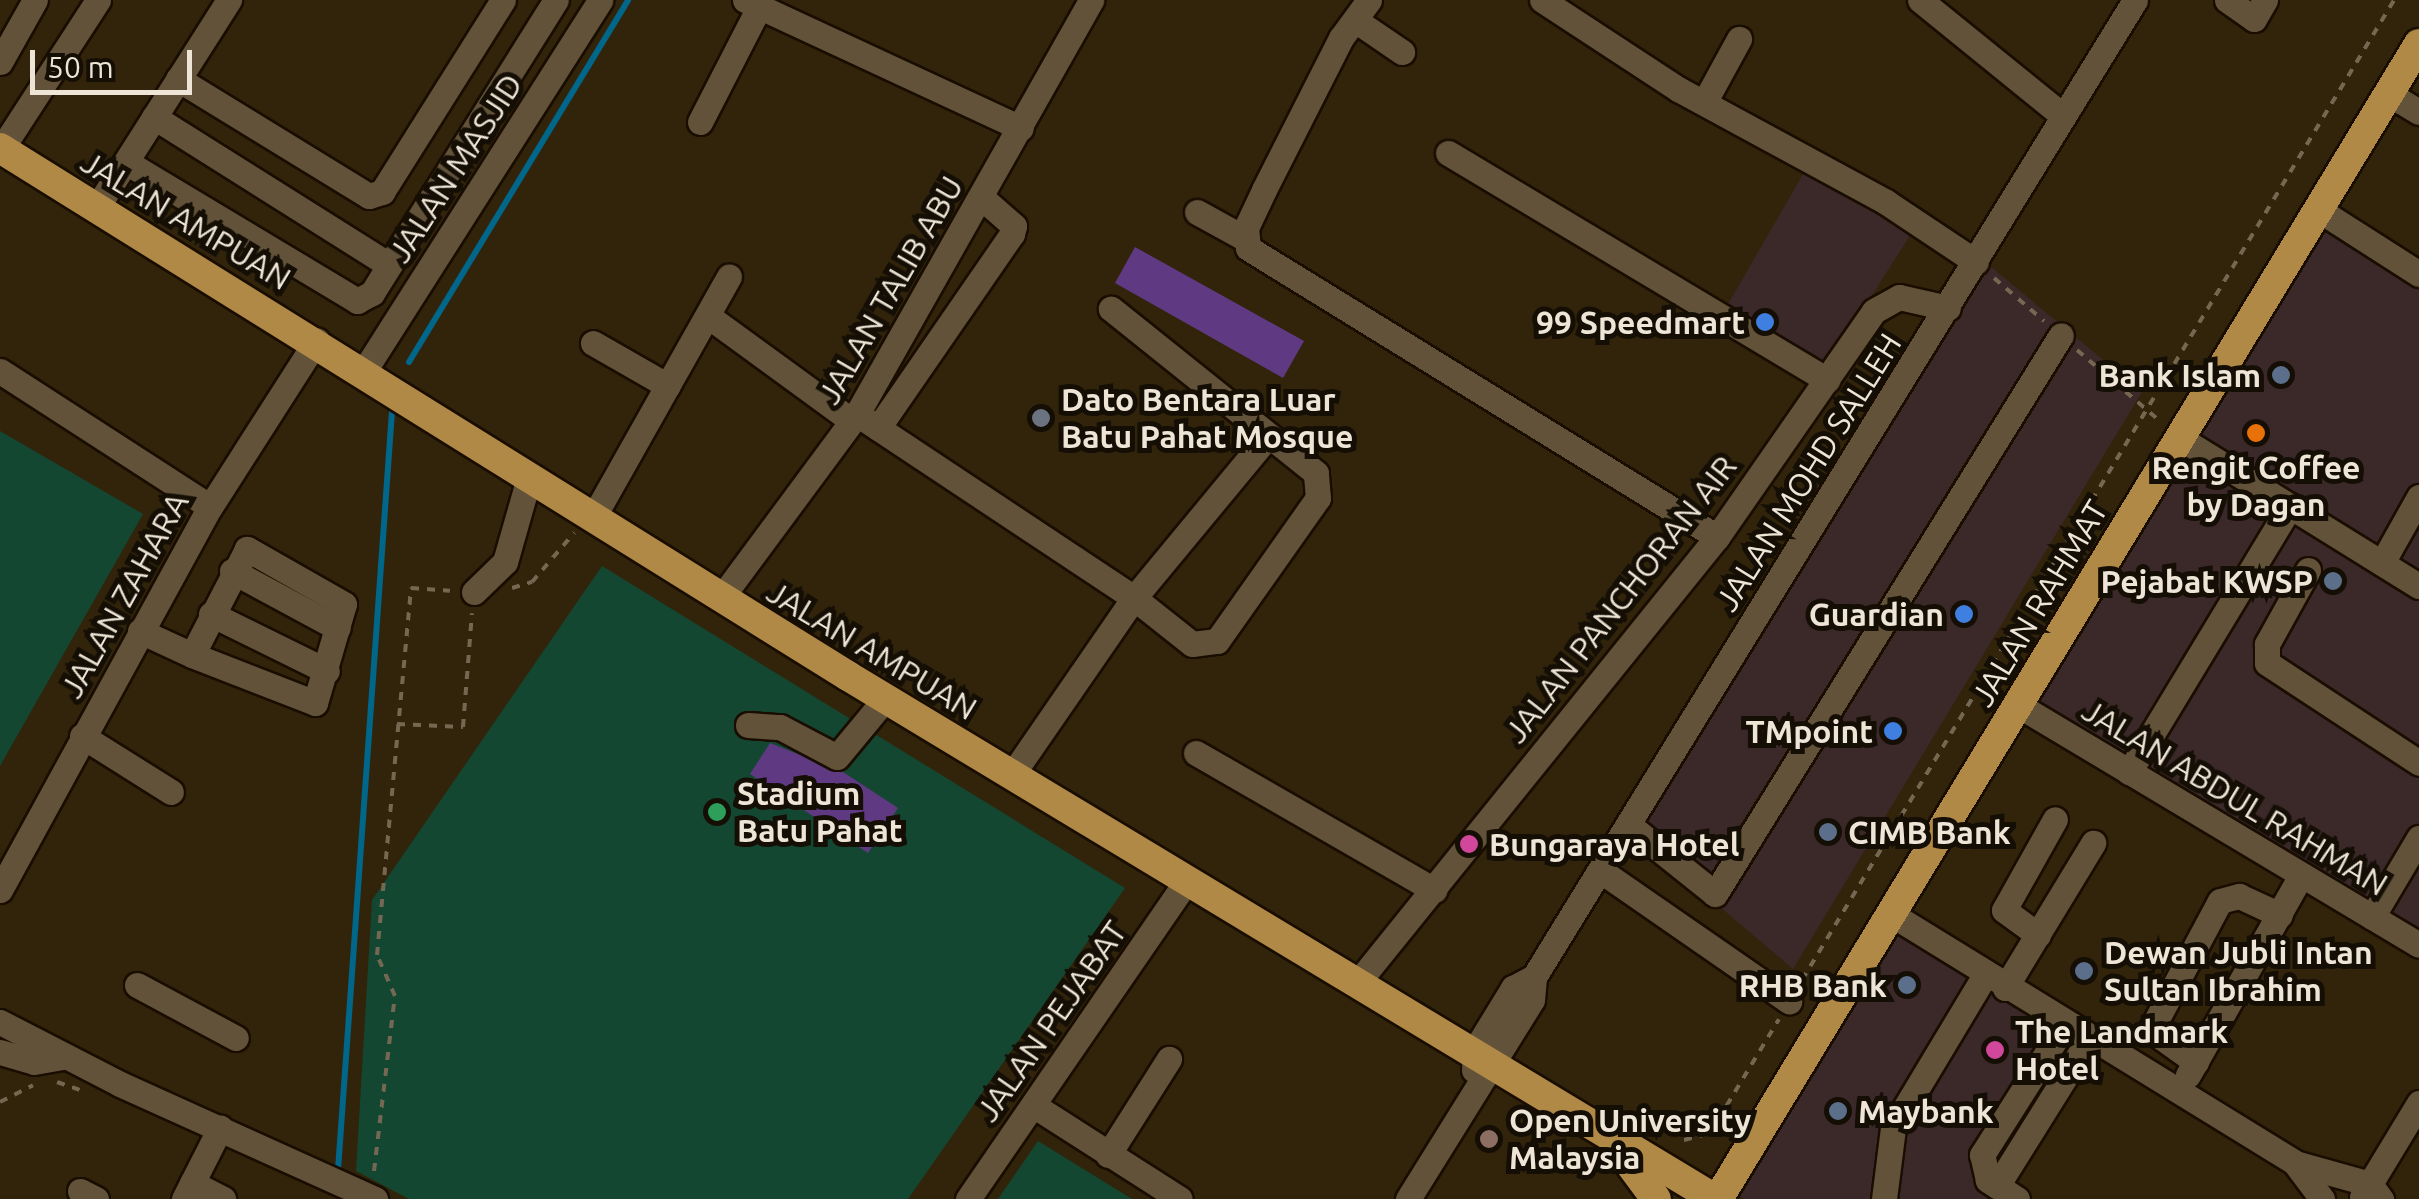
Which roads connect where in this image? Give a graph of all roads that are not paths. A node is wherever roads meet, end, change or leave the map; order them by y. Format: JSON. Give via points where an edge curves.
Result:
{"nodes":[{"id":1,"x":35,"y":0,"type":"edge"},
{"id":2,"x":98,"y":0,"type":"edge"},
{"id":3,"x":229,"y":0,"type":"edge"},
{"id":4,"x":503,"y":0,"type":"edge"},
{"id":5,"x":556,"y":0,"type":"edge"},
{"id":6,"x":1092,"y":0,"type":"edge"},
{"id":7,"x":1542,"y":0,"type":"edge"},
{"id":8,"x":1920,"y":0,"type":"edge"},
{"id":9,"x":2135,"y":0,"type":"edge"},
{"id":10,"x":2227,"y":0,"type":"edge"},
{"id":11,"x":2265,"y":0,"type":"edge"},
{"id":12,"x":752,"y":3,"type":"edge"},
{"id":13,"x":588,"y":4,"type":"edge"},
{"id":14,"x":1362,"y":10,"type":"edge"},
{"id":15,"x":1738,"y":39,"type":"dead end"},
{"id":16,"x":2419,"y":44,"type":"edge"},
{"id":17,"x":1402,"y":52,"type":"dead end"},
{"id":18,"x":0,"y":62,"type":"edge"},
{"id":19,"x":178,"y":79,"type":"junction"},
{"id":20,"x":2389,"y":94,"type":"junction"},
{"id":21,"x":1705,"y":101,"type":"junction"},
{"id":22,"x":2419,"y":112,"type":"edge"},
{"id":23,"x":2063,"y":116,"type":"junction"},
{"id":24,"x":154,"y":117,"type":"junction"},
{"id":25,"x":700,"y":122,"type":"dead end"},
{"id":26,"x":1021,"y":128,"type":"junction"},
{"id":27,"x":0,"y":149,"type":"edge"},
{"id":28,"x":1448,"y":153,"type":"dead end"},
{"id":29,"x":126,"y":162,"type":"junction"},
{"id":30,"x":982,"y":198,"type":"junction"},
{"id":31,"x":97,"y":207,"type":"junction"},
{"id":32,"x":2318,"y":210,"type":"junction"},
{"id":33,"x":1196,"y":212,"type":"dead end"},
{"id":34,"x":1246,"y":238,"type":"junction"},
{"id":35,"x":1976,"y":262,"type":"junction"},
{"id":36,"x":389,"y":266,"type":"junction"},
{"id":37,"x":2419,"y":274,"type":"edge"},
{"id":38,"x":729,"y":276,"type":"dead end"},
{"id":39,"x":1112,"y":308,"type":"dead end"},
{"id":40,"x":1948,"y":308,"type":"junction"},
{"id":41,"x":708,"y":316,"type":"junction"},
{"id":42,"x":2060,"y":335,"type":"dead end"},
{"id":43,"x":317,"y":340,"type":"junction"},
{"id":44,"x":593,"y":343,"type":"dead end"},
{"id":45,"x":0,"y":371,"type":"edge"},
{"id":46,"x":364,"y":371,"type":"junction"},
{"id":47,"x":1827,"y":380,"type":"junction"},
{"id":48,"x":668,"y":386,"type":"junction"},
{"id":49,"x":862,"y":421,"type":"junction"},
{"id":50,"x":1267,"y":437,"type":"junction"},
{"id":51,"x":2180,"y":438,"type":"junction"},
{"id":52,"x":529,"y":478,"type":"junction"},
{"id":53,"x":2419,"y":497,"type":"edge"},
{"id":54,"x":2290,"y":506,"type":"junction"},
{"id":55,"x":210,"y":507,"type":"junction"},
{"id":56,"x":590,"y":514,"type":"junction"},
{"id":57,"x":1716,"y":537,"type":"junction"},
{"id":58,"x":2382,"y":564,"type":"junction"},
{"id":59,"x":2308,"y":570,"type":"dead end"},
{"id":60,"x":2419,"y":586,"type":"edge"},
{"id":61,"x":474,"y":592,"type":"road end"},
{"id":62,"x":721,"y":598,"type":"junction"},
{"id":63,"x":1134,"y":598,"type":"junction"},
{"id":64,"x":211,"y":614,"type":"junction"},
{"id":65,"x":140,"y":632,"type":"junction"},
{"id":66,"x":192,"y":655,"type":"junction"},
{"id":67,"x":327,"y":671,"type":"junction"},
{"id":68,"x":885,"y":699,"type":"junction"},
{"id":69,"x":2018,"y":705,"type":"junction"},
{"id":70,"x":748,"y":726,"type":"dead end"},
{"id":71,"x":82,"y":736,"type":"junction"},
{"id":72,"x":1196,"y":753,"type":"dead end"},
{"id":73,"x":2419,"y":764,"type":"edge"},
{"id":74,"x":2129,"y":772,"type":"junction"},
{"id":75,"x":1011,"y":776,"type":"junction"},
{"id":76,"x":171,"y":792,"type":"dead end"},
{"id":77,"x":2055,"y":819,"type":"dead end"},
{"id":78,"x":1629,"y":824,"type":"junction"},
{"id":79,"x":2419,"y":838,"type":"edge"},
{"id":80,"x":2093,"y":843,"type":"dead end"},
{"id":81,"x":1602,"y":872,"type":"junction"},
{"id":82,"x":2301,"y":874,"type":"junction"},
{"id":83,"x":1187,"y":880,"type":"junction"},
{"id":84,"x":0,"y":890,"type":"edge"},
{"id":85,"x":1434,"y":890,"type":"junction"},
{"id":86,"x":1891,"y":914,"type":"junction"},
{"id":87,"x":2280,"y":915,"type":"junction"},
{"id":88,"x":2372,"y":917,"type":"junction"},
{"id":89,"x":2038,"y":934,"type":"junction"},
{"id":90,"x":2419,"y":945,"type":"edge"},
{"id":91,"x":1995,"y":981,"type":"junction"},
{"id":92,"x":1358,"y":982,"type":"junction"},
{"id":93,"x":136,"y":985,"type":"dead end"},
{"id":94,"x":1790,"y":1001,"type":"road end"},
{"id":95,"x":0,"y":1022,"type":"edge"},
{"id":96,"x":2064,"y":1024,"type":"junction"},
{"id":97,"x":236,"y":1038,"type":"dead end"},
{"id":98,"x":2089,"y":1039,"type":"junction"},
{"id":99,"x":0,"y":1052,"type":"edge"},
{"id":100,"x":1170,"y":1059,"type":"dead end"},
{"id":101,"x":2196,"y":1062,"type":"junction"},
{"id":102,"x":1481,"y":1066,"type":"junction"},
{"id":103,"x":56,"y":1068,"type":"junction"},
{"id":104,"x":2177,"y":1094,"type":"junction"},
{"id":105,"x":2419,"y":1103,"type":"edge"},
{"id":106,"x":1032,"y":1105,"type":"junction"},
{"id":107,"x":220,"y":1128,"type":"junction"},
{"id":108,"x":1605,"y":1134,"type":"junction"},
{"id":109,"x":1108,"y":1154,"type":"junction"},
{"id":110,"x":2294,"y":1163,"type":"junction"},
{"id":111,"x":188,"y":1191,"type":"edge"},
{"id":112,"x":2007,"y":1193,"type":"edge"},
{"id":113,"x":2371,"y":1194,"type":"edge"},
{"id":114,"x":371,"y":1198,"type":"edge"},
{"id":115,"x":224,"y":1199,"type":"edge"},
{"id":116,"x":968,"y":1199,"type":"edge"},
{"id":117,"x":1180,"y":1199,"type":"edge"},
{"id":118,"x":1408,"y":1199,"type":"edge"},
{"id":119,"x":1656,"y":1199,"type":"edge"},
{"id":120,"x":1716,"y":1199,"type":"edge"},
{"id":121,"x":1884,"y":1199,"type":"edge"},
{"id":122,"x":2322,"y":1199,"type":"edge"}],
"edges":[{"from":1,"to":18,"type":"street"},
{"from":2,"to":27,"type":"street"},
{"from":3,"to":19,"type":"street"},
{"from":4,"to":19,"type":"street","via":[[382,192],[369,196]]},
{"from":5,"to":36,"type":"street"},
{"from":6,"to":26,"type":"street","name":"JALAN TALIB ABU"},
{"from":7,"to":21,"type":"street"},
{"from":8,"to":23,"type":"street"},
{"from":9,"to":23,"type":"street","name":"JALAN MOHD SALLEH"},
{"from":10,"to":11,"type":"street","via":[[2254,19]]},
{"from":12,"to":25,"type":"street"},
{"from":12,"to":26,"type":"street"},
{"from":13,"to":46,"type":"street","name":"JALAN MASJID"},
{"from":14,"to":17,"type":"street"},
{"from":14,"to":34,"type":"street","via":[[1264,190]]},
{"from":15,"to":21,"type":"street"},
{"from":16,"to":20,"type":"main road","name":"JALAN RAHMAT"},
{"from":19,"to":24,"type":"street"},
{"from":20,"to":22,"type":"street"},
{"from":20,"to":32,"type":"main road","name":"JALAN RAHMAT"},
{"from":21,"to":35,"type":"street","via":[[1886,202]]},
{"from":23,"to":35,"type":"street","name":"JALAN MOHD SALLEH"},
{"from":24,"to":29,"type":"street"},
{"from":24,"to":36,"type":"street"},
{"from":26,"to":30,"type":"street","name":"JALAN TALIB ABU"},
{"from":27,"to":31,"type":"main road","name":"JALAN AMPUAN"},
{"from":28,"to":47,"type":"street"},
{"from":29,"to":31,"type":"street"},
{"from":29,"to":36,"type":"street","via":[[344,296],[357,301],[372,293]]},
{"from":30,"to":49,"type":"street","name":"JALAN TALIB ABU"},
{"from":30,"to":49,"type":"street","via":[[1014,226],[1012,234]]},
{"from":31,"to":43,"type":"main road","name":"JALAN AMPUAN"},
{"from":32,"to":37,"type":"street"},
{"from":32,"to":51,"type":"main road","name":"JALAN RAHMAT"},
{"from":33,"to":34,"type":"street"},
{"from":34,"to":57,"type":"street","via":[[1248,248]]},
{"from":35,"to":40,"type":"street","name":"JALAN MOHD SALLEH"},
{"from":38,"to":41,"type":"street"},
{"from":39,"to":50,"type":"street"},
{"from":40,"to":47,"type":"street","name":"JALAN PANCHORAN AIR","via":[[1886,300]]},
{"from":40,"to":78,"type":"street","name":"JALAN MOHD SALLEH"},
{"from":41,"to":48,"type":"street"},
{"from":41,"to":49,"type":"street"},
{"from":42,"to":78,"type":"street","via":[[1715,894]]},
{"from":43,"to":46,"type":"main road","name":"JALAN AMPUAN"},
{"from":43,"to":55,"type":"street","name":"JALAN ZAHARA"},
{"from":44,"to":48,"type":"street"},
{"from":45,"to":55,"type":"street"},
{"from":46,"to":52,"type":"main road","name":"JALAN AMPUAN"},
{"from":47,"to":57,"type":"street","name":"JALAN PANCHORAN AIR"},
{"from":48,"to":56,"type":"street"},
{"from":49,"to":62,"type":"street","name":"JALAN TALIB ABU"},
{"from":49,"to":63,"type":"street"},
{"from":50,"to":63,"type":"street"},
{"from":50,"to":63,"type":"street","via":[[1316,473],[1318,498],[1217,640],[1192,644]]},
{"from":51,"to":54,"type":"street"},
{"from":51,"to":69,"type":"main road","name":"JALAN RAHMAT"},
{"from":52,"to":56,"type":"main road","name":"JALAN AMPUAN"},
{"from":52,"to":61,"type":"street","via":[[505,562]]},
{"from":53,"to":58,"type":"street"},
{"from":54,"to":58,"type":"street"},
{"from":54,"to":74,"type":"street"},
{"from":55,"to":65,"type":"street","name":"JALAN ZAHARA"},
{"from":56,"to":62,"type":"main road","name":"JALAN AMPUAN"},
{"from":57,"to":85,"type":"street","name":"JALAN PANCHORAN AIR"},
{"from":58,"to":60,"type":"street"},
{"from":59,"to":73,"type":"street","via":[[2267,644],[2266,664]]},
{"from":62,"to":68,"type":"main road","name":"JALAN AMPUAN"},
{"from":63,"to":75,"type":"street"},
{"from":64,"to":66,"type":"street"},
{"from":64,"to":67,"type":"street"},
{"from":64,"to":67,"type":"street","via":[[232,571],[338,628]]},
{"from":65,"to":66,"type":"street"},
{"from":65,"to":71,"type":"street","name":"JALAN ZAHARA"},
{"from":66,"to":67,"type":"street","via":[[314,703]]},
{"from":68,"to":70,"type":"street","via":[[837,757],[780,727]]},
{"from":68,"to":75,"type":"main road","name":"JALAN AMPUAN"},
{"from":69,"to":74,"type":"street","name":"JALAN ABDUL RAHMAN"},
{"from":69,"to":86,"type":"main road","name":"JALAN RAHMAT"},
{"from":71,"to":76,"type":"street"},
{"from":71,"to":84,"type":"street","name":"JALAN ZAHARA"},
{"from":72,"to":85,"type":"street"},
{"from":74,"to":82,"type":"street","name":"JALAN ABDUL RAHMAN"},
{"from":75,"to":83,"type":"main road","name":"JALAN AMPUAN"},
{"from":77,"to":89,"type":"street","via":[[2004,910]]},
{"from":78,"to":81,"type":"street","name":"JALAN MOHD SALLEH"},
{"from":79,"to":88,"type":"street"},
{"from":80,"to":89,"type":"street"},
{"from":81,"to":94,"type":"street"},
{"from":81,"to":102,"type":"street","name":"JALAN MOHD SALLEH","via":[[1534,978],[1513,988]]},
{"from":82,"to":87,"type":"street"},
{"from":82,"to":88,"type":"street","name":"JALAN ABDUL RAHMAN"},
{"from":83,"to":92,"type":"main road","name":"JALAN AMPUAN"},
{"from":83,"to":106,"type":"street","name":"JALAN PEJABAT"},
{"from":85,"to":92,"type":"street","name":"JALAN PANCHORAN AIR"},
{"from":86,"to":91,"type":"street"},
{"from":86,"to":120,"type":"main road","name":"JALAN RAHMAT"},
{"from":87,"to":101,"type":"street"},
{"from":87,"to":101,"type":"street","via":[[2239,896],[2220,901],[2150,1030]]},
{"from":88,"to":90,"type":"street","name":"JALAN ABDUL RAHMAN"},
{"from":89,"to":91,"type":"street"},
{"from":91,"to":96,"type":"street"},
{"from":91,"to":121,"type":"street","via":[[1893,1128]]},
{"from":92,"to":102,"type":"main road","name":"JALAN AMPUAN"},
{"from":93,"to":97,"type":"street"},
{"from":95,"to":103,"type":"street","via":[[44,1040]]},
{"from":96,"to":98,"type":"street"},
{"from":96,"to":112,"type":"street","via":[[1982,1155],[1981,1170]]},
{"from":98,"to":104,"type":"street"},
{"from":98,"to":112,"type":"street"},
{"from":99,"to":103,"type":"street"},
{"from":100,"to":109,"type":"street"},
{"from":101,"to":104,"type":"street"},
{"from":102,"to":108,"type":"main road","name":"JALAN AMPUAN"},
{"from":102,"to":118,"type":"street","name":"JALAN MOHD SALLEH"},
{"from":103,"to":107,"type":"street","via":[[120,1084]]},
{"from":104,"to":110,"type":"street"},
{"from":105,"to":113,"type":"street"},
{"from":106,"to":109,"type":"street"},
{"from":106,"to":116,"type":"street","name":"JALAN PEJABAT"},
{"from":107,"to":111,"type":"street"},
{"from":107,"to":114,"type":"street"},
{"from":108,"to":119,"type":"main road"},
{"from":108,"to":120,"type":"main road","name":"JALAN AMPUAN"},
{"from":109,"to":117,"type":"street"},
{"from":110,"to":113,"type":"street"},
{"from":110,"to":122,"type":"street"},
{"from":111,"to":115,"type":"street"}]}
